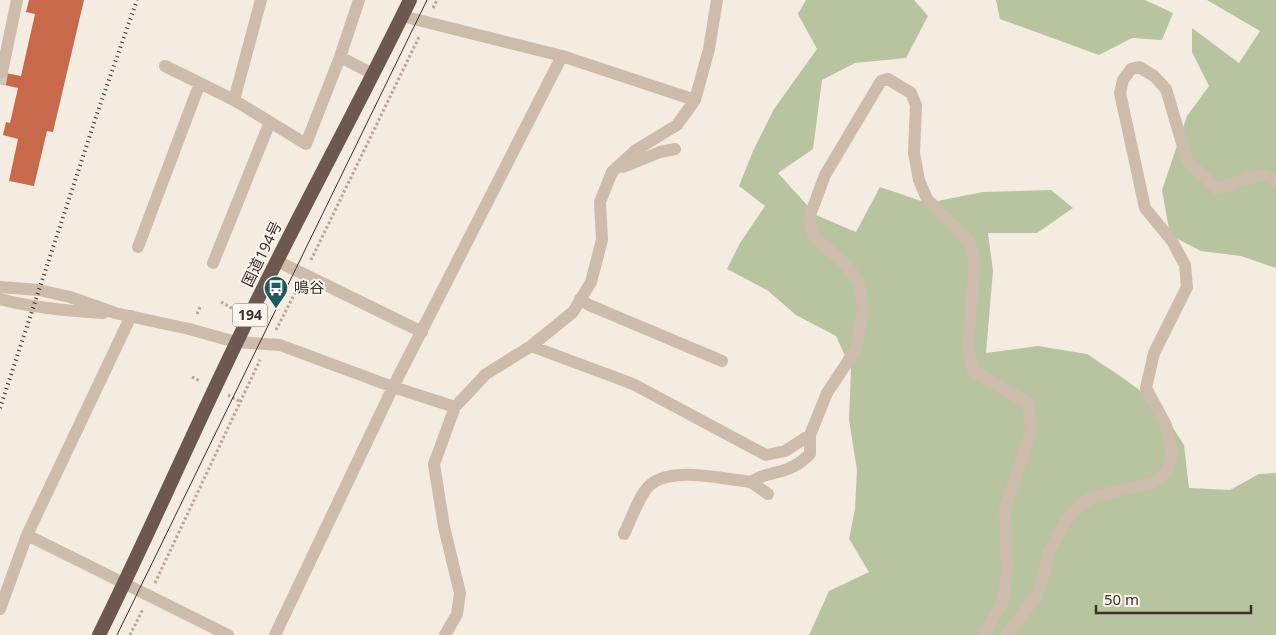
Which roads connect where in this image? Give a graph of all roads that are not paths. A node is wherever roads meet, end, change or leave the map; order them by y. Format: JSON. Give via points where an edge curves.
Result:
{"nodes":[{"id":1,"x":17,"y":0,"type":"edge"},
{"id":2,"x":261,"y":0,"type":"edge"},
{"id":3,"x":359,"y":0,"type":"edge"},
{"id":4,"x":410,"y":0,"type":"edge"},
{"id":5,"x":717,"y":0,"type":"edge"},
{"id":6,"x":402,"y":16,"type":"junction"},
{"id":7,"x":562,"y":56,"type":"junction"},
{"id":8,"x":340,"y":57,"type":"junction"},
{"id":9,"x":165,"y":66,"type":"dead end"},
{"id":10,"x":373,"y":74,"type":"junction"},
{"id":11,"x":1,"y":80,"type":"edge"},
{"id":12,"x":200,"y":83,"type":"junction"},
{"id":13,"x":234,"y":100,"type":"junction"},
{"id":14,"x":695,"y":100,"type":"junction"},
{"id":15,"x":270,"y":122,"type":"junction"},
{"id":16,"x":676,"y":149,"type":"dead end"},
{"id":17,"x":612,"y":172,"type":"junction"},
{"id":18,"x":1276,"y":181,"type":"edge"},
{"id":19,"x":138,"y":247,"type":"dead end"},
{"id":20,"x":276,"y":261,"type":"junction"},
{"id":21,"x":213,"y":263,"type":"dead end"},
{"id":22,"x":0,"y":287,"type":"edge"},
{"id":23,"x":580,"y":299,"type":"junction"},
{"id":24,"x":0,"y":300,"type":"edge"},
{"id":25,"x":115,"y":313,"type":"junction"},
{"id":26,"x":131,"y":316,"type":"junction"},
{"id":27,"x":422,"y":332,"type":"junction"},
{"id":28,"x":236,"y":342,"type":"junction"},
{"id":29,"x":531,"y":346,"type":"junction"},
{"id":30,"x":722,"y":361,"type":"dead end"},
{"id":31,"x":393,"y":387,"type":"junction"},
{"id":32,"x":455,"y":407,"type":"junction"},
{"id":33,"x":810,"y":435,"type":"junction"},
{"id":34,"x":751,"y":482,"type":"junction"},
{"id":35,"x":768,"y":494,"type":"dead end"},
{"id":36,"x":624,"y":534,"type":"dead end"},
{"id":37,"x":27,"y":535,"type":"junction"},
{"id":38,"x":124,"y":584,"type":"junction"},
{"id":39,"x":0,"y":609,"type":"edge"},
{"id":40,"x":99,"y":635,"type":"edge"},
{"id":41,"x":228,"y":635,"type":"edge"},
{"id":42,"x":275,"y":635,"type":"edge"},
{"id":43,"x":445,"y":635,"type":"edge"},
{"id":44,"x":984,"y":635,"type":"edge"},
{"id":45,"x":1006,"y":635,"type":"edge"}],
"edges":[{"from":1,"to":11,"type":"street"},
{"from":2,"to":13,"type":"street"},
{"from":3,"to":8,"type":"street"},
{"from":4,"to":6,"type":"highway","name":"国道194号","number":"194"},
{"from":5,"to":14,"type":"street"},
{"from":6,"to":7,"type":"street"},
{"from":6,"to":10,"type":"highway","name":"国道194号","number":"194"},
{"from":7,"to":14,"type":"street"},
{"from":7,"to":27,"type":"street"},
{"from":8,"to":10,"type":"street"},
{"from":8,"to":15,"type":"street","via":[[306,144]]},
{"from":9,"to":12,"type":"street"},
{"from":10,"to":20,"type":"highway","name":"国道194号","number":"194"},
{"from":12,"to":13,"type":"street"},
{"from":12,"to":19,"type":"street"},
{"from":13,"to":15,"type":"street"},
{"from":14,"to":17,"type":"street","via":[[677,125],[636,150]]},
{"from":15,"to":21,"type":"street"},
{"from":16,"to":17,"type":"street","via":[[660,152]]},
{"from":17,"to":23,"type":"street","via":[[600,202],[602,240],[591,282]]},
{"from":18,"to":45,"type":"street","via":[[1264,175],[1216,188],[1187,160],[1166,89],[1139,67],[1131,69],[1123,80],[1120,93],[1145,208],[1172,241],[1185,265],[1187,287],[1154,353],[1146,388],[1166,425],[1172,455],[1168,472],[1154,482],[1092,497],[1077,508],[1049,551],[1036,596]]},
{"from":20,"to":27,"type":"street"},
{"from":20,"to":28,"type":"highway","name":"国道194号","number":"194"},
{"from":22,"to":25,"type":"street","via":[[40,290]]},
{"from":23,"to":29,"type":"street","via":[[573,312]]},
{"from":23,"to":30,"type":"street"},
{"from":24,"to":25,"type":"street","via":[[66,312]]},
{"from":25,"to":26,"type":"street"},
{"from":26,"to":28,"type":"street"},
{"from":26,"to":37,"type":"street"},
{"from":27,"to":31,"type":"street"},
{"from":28,"to":31,"type":"street","via":[[280,345]]},
{"from":28,"to":38,"type":"highway","name":"国道194号","number":"194"},
{"from":29,"to":32,"type":"street","via":[[486,374]]},
{"from":29,"to":33,"type":"street","via":[[633,384],[766,455],[785,451]]},
{"from":31,"to":32,"type":"street"},
{"from":31,"to":42,"type":"street"},
{"from":32,"to":43,"type":"street","via":[[434,464],[444,527],[460,592],[456,614]]},
{"from":33,"to":34,"type":"street","via":[[810,454],[801,463]]},
{"from":33,"to":44,"type":"street","via":[[827,393],[856,349],[863,310],[859,282],[846,265],[813,235],[809,218],[825,175],[880,81],[888,79],[910,93],[916,105],[914,153],[919,180],[927,199],[969,242],[974,260],[968,350],[973,371],[1028,403],[1031,432],[1005,508],[1007,570],[1003,601]]},
{"from":34,"to":35,"type":"street"},
{"from":34,"to":36,"type":"street","via":[[687,474],[666,476],[649,486]]},
{"from":37,"to":38,"type":"street"},
{"from":37,"to":39,"type":"street"},
{"from":38,"to":40,"type":"highway","name":"国道194号","number":"194"},
{"from":38,"to":41,"type":"street"}]}
